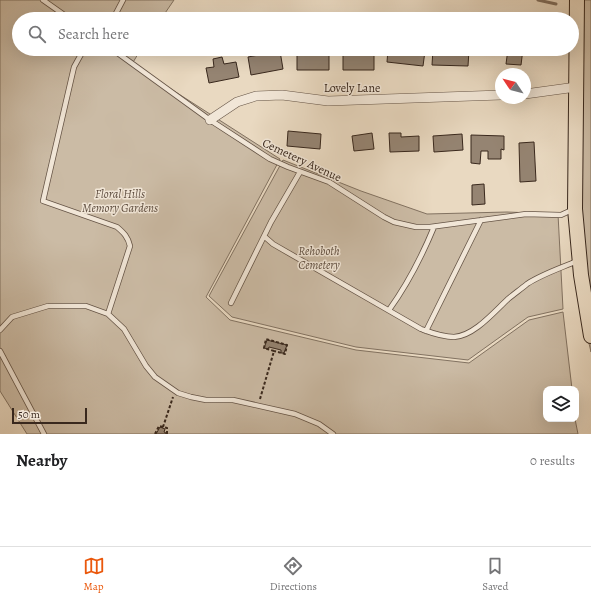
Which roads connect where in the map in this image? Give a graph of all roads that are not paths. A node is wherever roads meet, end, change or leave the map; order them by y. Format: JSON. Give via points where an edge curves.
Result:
{"nodes":[{"id":1,"x":43,"y":0,"type":"edge"},
{"id":2,"x":123,"y":0,"type":"edge"},
{"id":3,"x":577,"y":0,"type":"edge"},
{"id":4,"x":60,"y":12,"type":"edge"},
{"id":5,"x":117,"y":12,"type":"edge"},
{"id":6,"x":577,"y":12,"type":"edge"},
{"id":7,"x":80,"y":56,"type":"edge"},
{"id":8,"x":122,"y":56,"type":"edge"},
{"id":9,"x":576,"y":56,"type":"edge"},
{"id":10,"x":576,"y":87,"type":"junction"},
{"id":11,"x":531,"y":93,"type":"edge"},
{"id":12,"x":495,"y":95,"type":"edge"},
{"id":13,"x":210,"y":120,"type":"junction"},
{"id":14,"x":300,"y":172,"type":"junction"},
{"id":15,"x":575,"y":209,"type":"junction"},
{"id":16,"x":481,"y":220,"type":"junction"},
{"id":17,"x":434,"y":227,"type":"junction"},
{"id":18,"x":265,"y":237,"type":"junction"},
{"id":19,"x":580,"y":260,"type":"junction"},
{"id":20,"x":231,"y":303,"type":"dead end"},
{"id":21,"x":389,"y":310,"type":"junction"},
{"id":22,"x":108,"y":314,"type":"junction"},
{"id":23,"x":0,"y":330,"type":"edge"},
{"id":24,"x":426,"y":331,"type":"junction"},
{"id":25,"x":591,"y":336,"type":"edge"},
{"id":26,"x":0,"y":351,"type":"edge"},
{"id":27,"x":44,"y":434,"type":"edge"},
{"id":28,"x":333,"y":434,"type":"edge"}],
"edges":[{"from":1,"to":4,"type":"lane"},
{"from":2,"to":5,"type":"lane"},
{"from":3,"to":6,"type":"main road"},
{"from":7,"to":22,"type":"lane","via":[[74,67],[43,201],[117,227],[128,238],[130,246]]},
{"from":8,"to":13,"type":"lane","name":"Cemetery Avenue"},
{"from":9,"to":10,"type":"main road"},
{"from":10,"to":11,"type":"street"},
{"from":10,"to":15,"type":"main road"},
{"from":12,"to":13,"type":"street","name":"Lovely Lane","via":[[328,101],[282,95],[256,96],[238,102]]},
{"from":13,"to":14,"type":"lane","name":"Cemetery Avenue","via":[[270,159]]},
{"from":14,"to":17,"type":"lane","name":"Cemetery Avenue","via":[[329,182],[389,220],[416,227]]},
{"from":14,"to":18,"type":"lane"},
{"from":15,"to":16,"type":"lane","name":"Cemetery Avenue","via":[[561,215],[526,214]]},
{"from":15,"to":19,"type":"main road"},
{"from":16,"to":17,"type":"lane","name":"Cemetery Avenue"},
{"from":16,"to":24,"type":"lane"},
{"from":17,"to":21,"type":"lane","via":[[426,247]]},
{"from":18,"to":20,"type":"lane"},
{"from":18,"to":21,"type":"lane"},
{"from":19,"to":24,"type":"lane","via":[[529,283],[468,333],[455,337]]},
{"from":19,"to":25,"type":"main road"},
{"from":21,"to":24,"type":"lane"},
{"from":22,"to":23,"type":"lane","via":[[86,306],[48,306],[12,317]]},
{"from":22,"to":28,"type":"lane","via":[[124,329],[155,377],[175,391],[190,398],[233,400],[295,414],[319,424]]},
{"from":26,"to":27,"type":"lane"}]}
